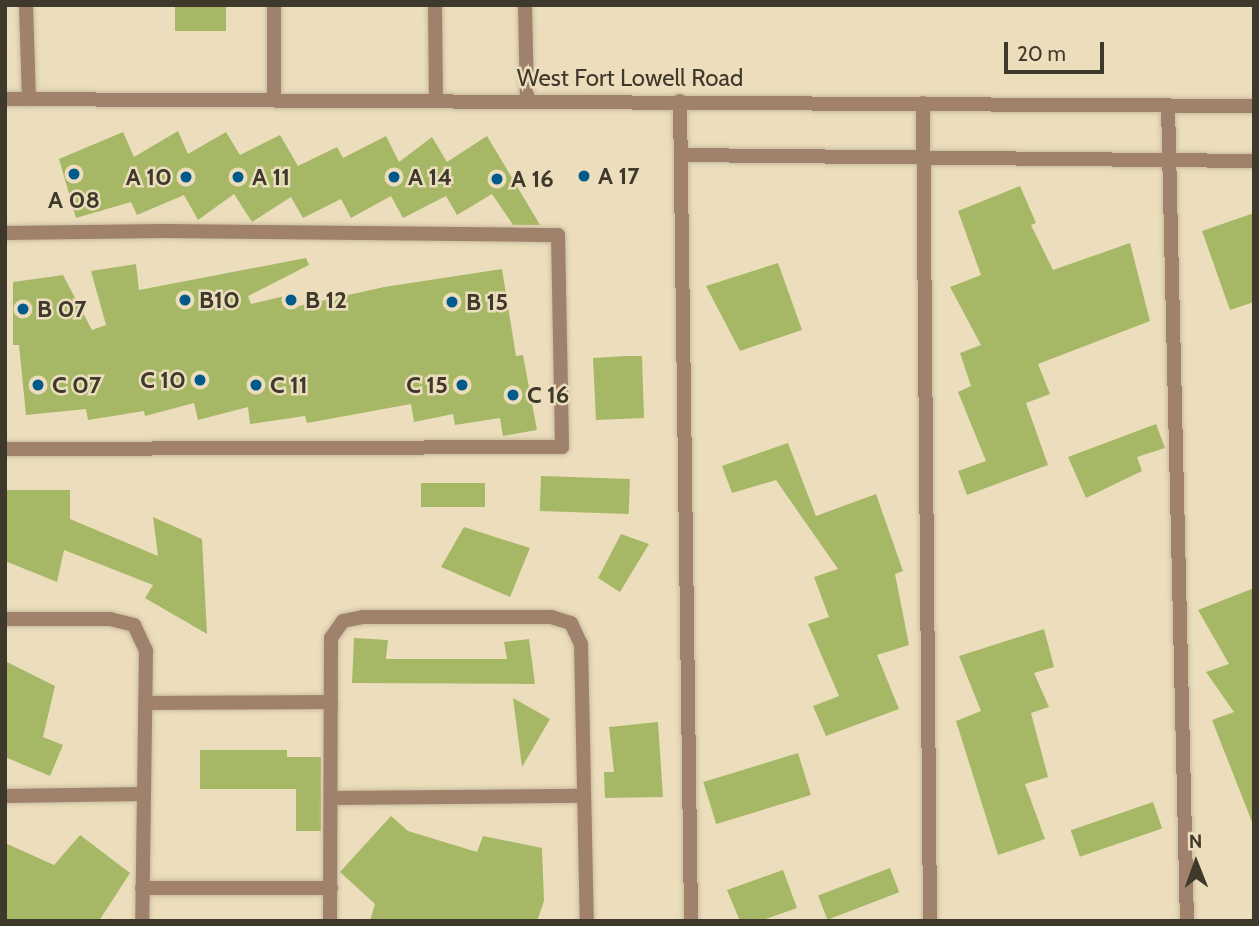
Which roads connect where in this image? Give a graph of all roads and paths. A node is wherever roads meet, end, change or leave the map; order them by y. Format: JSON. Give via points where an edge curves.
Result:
{"nodes":[{"id":1,"x":26,"y":5,"type":"edge"},
{"id":2,"x":274,"y":5,"type":"edge"},
{"id":3,"x":435,"y":5,"type":"edge"},
{"id":4,"x":525,"y":5,"type":"edge"},
{"id":5,"x":5,"y":99,"type":"edge"},
{"id":6,"x":29,"y":99,"type":"junction"},
{"id":7,"x":274,"y":100,"type":"junction"},
{"id":8,"x":436,"y":100,"type":"junction"},
{"id":9,"x":527,"y":100,"type":"junction"},
{"id":10,"x":680,"y":101,"type":"junction"},
{"id":11,"x":923,"y":103,"type":"junction"},
{"id":12,"x":1168,"y":105,"type":"junction"},
{"id":13,"x":1254,"y":106,"type":"edge"},
{"id":14,"x":681,"y":155,"type":"junction"},
{"id":15,"x":923,"y":158,"type":"junction"},
{"id":16,"x":1169,"y":160,"type":"junction"},
{"id":17,"x":1254,"y":161,"type":"edge"},
{"id":18,"x":5,"y":233,"type":"edge"},
{"id":19,"x":5,"y":449,"type":"edge"},
{"id":20,"x":5,"y":619,"type":"edge"},
{"id":21,"x":331,"y":702,"type":"junction"},
{"id":22,"x":146,"y":703,"type":"junction"},
{"id":23,"x":144,"y":794,"type":"junction"},
{"id":24,"x":5,"y":796,"type":"edge"},
{"id":25,"x":584,"y":796,"type":"junction"},
{"id":26,"x":331,"y":798,"type":"junction"},
{"id":27,"x":142,"y":888,"type":"junction"},
{"id":28,"x":331,"y":888,"type":"junction"},
{"id":29,"x":142,"y":921,"type":"edge"},
{"id":30,"x":330,"y":921,"type":"edge"},
{"id":31,"x":587,"y":921,"type":"edge"},
{"id":32,"x":691,"y":921,"type":"edge"},
{"id":33,"x":930,"y":921,"type":"edge"},
{"id":34,"x":1187,"y":921,"type":"edge"}],
"edges":[{"from":1,"to":6,"type":"street"},
{"from":2,"to":7,"type":"street"},
{"from":3,"to":8,"type":"street"},
{"from":4,"to":9,"type":"street"},
{"from":5,"to":6,"type":"street","name":"West Fort Lowell Road"},
{"from":6,"to":7,"type":"street","name":"West Fort Lowell Road"},
{"from":7,"to":8,"type":"street","name":"West Fort Lowell Road"},
{"from":8,"to":9,"type":"street","name":"West Fort Lowell Road"},
{"from":9,"to":10,"type":"street","name":"West Fort Lowell Road"},
{"from":10,"to":11,"type":"street","name":"West Fort Lowell Road"},
{"from":10,"to":14,"type":"street"},
{"from":11,"to":12,"type":"street","name":"West Fort Lowell Road"},
{"from":11,"to":15,"type":"street"},
{"from":12,"to":13,"type":"street","name":"West Fort Lowell Road"},
{"from":12,"to":16,"type":"street"},
{"from":14,"to":15,"type":"street"},
{"from":14,"to":32,"type":"street"},
{"from":15,"to":16,"type":"street"},
{"from":15,"to":33,"type":"street"},
{"from":16,"to":17,"type":"street"},
{"from":16,"to":34,"type":"street"},
{"from":18,"to":19,"type":"street","via":[[558,235],[562,447]]},
{"from":20,"to":22,"type":"street","via":[[110,619],[134,625],[146,651]]},
{"from":21,"to":22,"type":"street"},
{"from":21,"to":25,"type":"street","via":[[331,638],[343,621],[364,617],[551,617],[571,623],[580,644]]},
{"from":21,"to":26,"type":"street"},
{"from":22,"to":23,"type":"street"},
{"from":23,"to":24,"type":"street"},
{"from":23,"to":27,"type":"street"},
{"from":25,"to":26,"type":"street"},
{"from":25,"to":31,"type":"street"},
{"from":26,"to":28,"type":"street"},
{"from":27,"to":28,"type":"street"},
{"from":27,"to":29,"type":"street"},
{"from":28,"to":30,"type":"street"}]}
